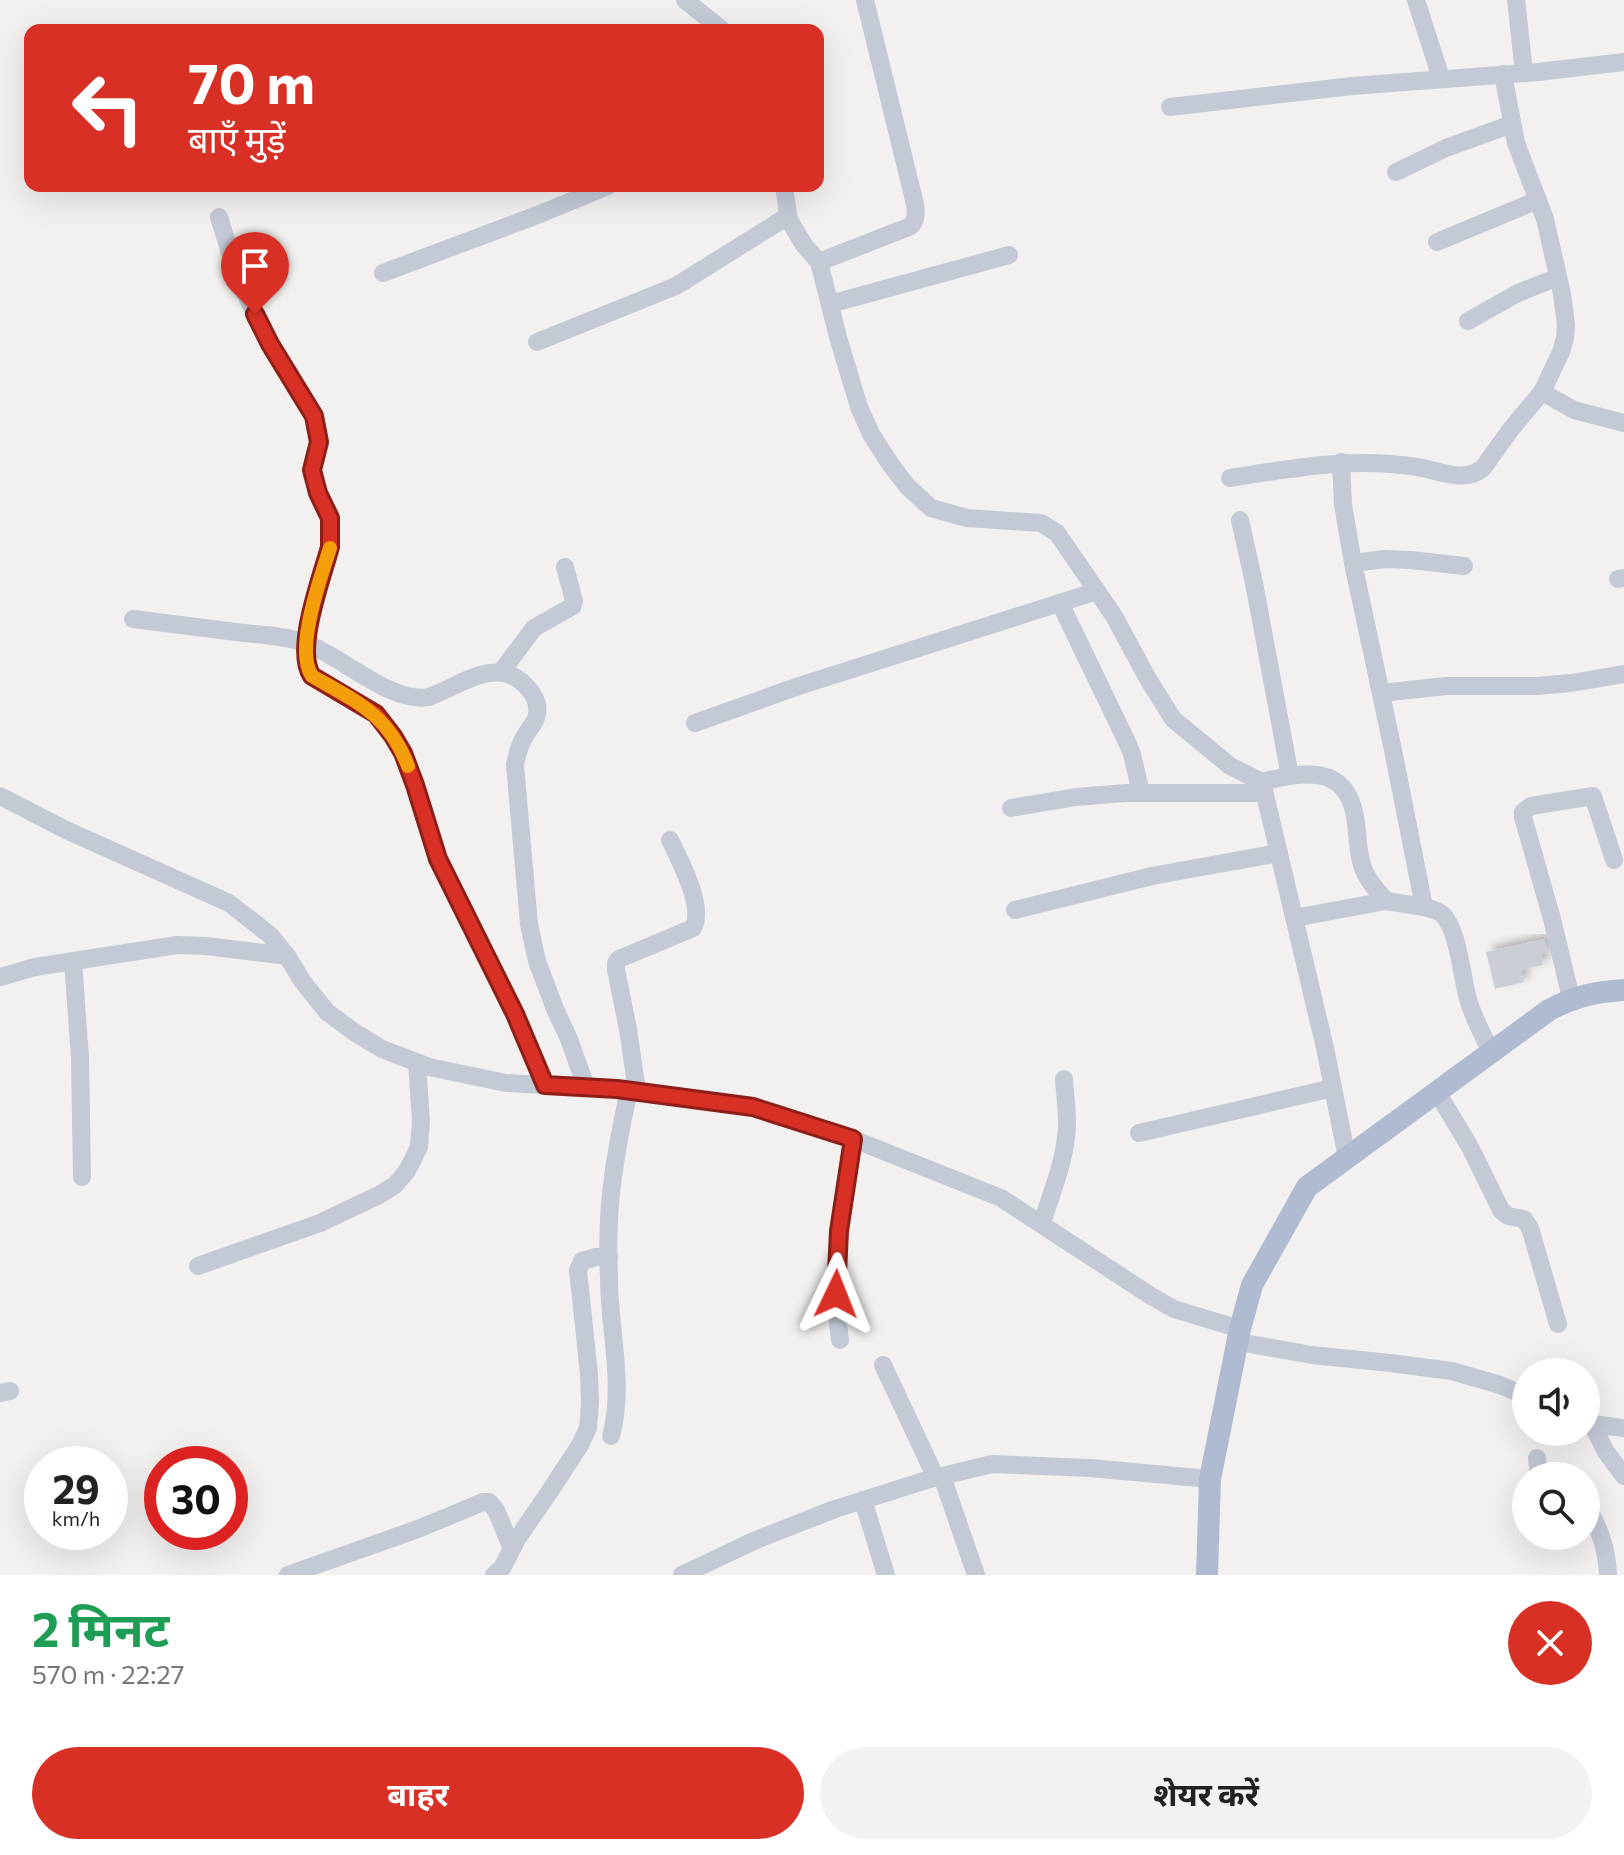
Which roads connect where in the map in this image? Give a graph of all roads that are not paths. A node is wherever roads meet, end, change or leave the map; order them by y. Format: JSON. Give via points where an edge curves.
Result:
{"nodes":[{"id":1,"x":685,"y":0,"type":"edge"},
{"id":2,"x":865,"y":0,"type":"edge"},
{"id":3,"x":1416,"y":0,"type":"edge"},
{"id":4,"x":1516,"y":0,"type":"edge"},
{"id":5,"x":715,"y":24,"type":"edge"},
{"id":6,"x":1624,"y":62,"type":"edge"},
{"id":7,"x":1531,"y":72,"type":"junction"},
{"id":8,"x":1503,"y":74,"type":"junction"},
{"id":9,"x":1441,"y":78,"type":"junction"},
{"id":10,"x":1170,"y":107,"type":"dead end"},
{"id":11,"x":1512,"y":124,"type":"junction"},
{"id":12,"x":1396,"y":172,"type":"dead end"},
{"id":13,"x":594,"y":192,"type":"edge"},
{"id":14,"x":785,"y":192,"type":"edge"},
{"id":15,"x":1538,"y":200,"type":"junction"},
{"id":16,"x":788,"y":216,"type":"junction"},
{"id":17,"x":219,"y":217,"type":"dead end"},
{"id":18,"x":1437,"y":242,"type":"dead end"},
{"id":19,"x":1009,"y":255,"type":"dead end"},
{"id":20,"x":819,"y":262,"type":"junction"},
{"id":21,"x":383,"y":273,"type":"dead end"},
{"id":22,"x":1558,"y":277,"type":"junction"},
{"id":23,"x":830,"y":304,"type":"junction"},
{"id":24,"x":1468,"y":321,"type":"dead end"},
{"id":25,"x":537,"y":342,"type":"dead end"},
{"id":26,"x":1549,"y":397,"type":"junction"},
{"id":27,"x":1624,"y":423,"type":"edge"},
{"id":28,"x":1341,"y":462,"type":"junction"},
{"id":29,"x":1230,"y":478,"type":"dead end"},
{"id":30,"x":1240,"y":520,"type":"dead end"},
{"id":31,"x":1353,"y":563,"type":"junction"},
{"id":32,"x":1464,"y":566,"type":"dead end"},
{"id":33,"x":565,"y":567,"type":"dead end"},
{"id":34,"x":1097,"y":591,"type":"junction"},
{"id":35,"x":1060,"y":603,"type":"junction"},
{"id":36,"x":133,"y":619,"type":"dead end"},
{"id":37,"x":305,"y":653,"type":"junction"},
{"id":38,"x":501,"y":672,"type":"junction"},
{"id":39,"x":1624,"y":674,"type":"edge"},
{"id":40,"x":1381,"y":693,"type":"junction"},
{"id":41,"x":695,"y":723,"type":"dead end"},
{"id":42,"x":1290,"y":776,"type":"junction"},
{"id":43,"x":1263,"y":788,"type":"junction"},
{"id":44,"x":1141,"y":793,"type":"junction"},
{"id":45,"x":0,"y":796,"type":"edge"},
{"id":46,"x":1011,"y":808,"type":"dead end"},
{"id":47,"x":670,"y":840,"type":"dead end"},
{"id":48,"x":1279,"y":853,"type":"junction"},
{"id":49,"x":1614,"y":860,"type":"dead end"},
{"id":50,"x":1386,"y":901,"type":"junction"},
{"id":51,"x":1424,"y":907,"type":"junction"},
{"id":52,"x":1015,"y":910,"type":"dead end"},
{"id":53,"x":1294,"y":918,"type":"junction"},
{"id":54,"x":287,"y":956,"type":"junction"},
{"id":55,"x":73,"y":961,"type":"junction"},
{"id":56,"x":0,"y":977,"type":"edge"},
{"id":57,"x":1624,"y":990,"type":"edge"},
{"id":58,"x":1571,"y":998,"type":"junction"},
{"id":59,"x":1498,"y":1046,"type":"junction"},
{"id":60,"x":417,"y":1063,"type":"junction"},
{"id":61,"x":1064,"y":1079,"type":"dead end"},
{"id":62,"x":545,"y":1085,"type":"junction"},
{"id":63,"x":586,"y":1087,"type":"junction"},
{"id":64,"x":1333,"y":1088,"type":"junction"},
{"id":65,"x":633,"y":1091,"type":"junction"},
{"id":66,"x":1437,"y":1092,"type":"junction"},
{"id":67,"x":1139,"y":1133,"type":"dead end"},
{"id":68,"x":853,"y":1139,"type":"junction"},
{"id":69,"x":1347,"y":1158,"type":"junction"},
{"id":70,"x":82,"y":1177,"type":"dead end"},
{"id":71,"x":1042,"y":1224,"type":"junction"},
{"id":72,"x":609,"y":1257,"type":"junction"},
{"id":73,"x":198,"y":1266,"type":"dead end"},
{"id":74,"x":1558,"y":1324,"type":"dead end"},
{"id":75,"x":1239,"y":1336,"type":"junction"},
{"id":76,"x":840,"y":1340,"type":"dead end"},
{"id":77,"x":883,"y":1365,"type":"dead end"},
{"id":78,"x":1512,"y":1391,"type":"edge"},
{"id":79,"x":1600,"y":1425,"type":"edge"},
{"id":80,"x":1624,"y":1428,"type":"edge"},
{"id":81,"x":611,"y":1436,"type":"dead end"},
{"id":82,"x":1600,"y":1442,"type":"edge"},
{"id":83,"x":1624,"y":1476,"type":"edge"},
{"id":84,"x":939,"y":1477,"type":"junction"},
{"id":85,"x":1210,"y":1479,"type":"junction"},
{"id":86,"x":863,"y":1500,"type":"junction"},
{"id":87,"x":1600,"y":1531,"type":"edge"},
{"id":88,"x":512,"y":1549,"type":"junction"},
{"id":89,"x":288,"y":1575,"type":"edge"},
{"id":90,"x":494,"y":1575,"type":"edge"},
{"id":91,"x":682,"y":1575,"type":"edge"},
{"id":92,"x":886,"y":1575,"type":"edge"},
{"id":93,"x":976,"y":1575,"type":"edge"},
{"id":94,"x":1207,"y":1575,"type":"edge"},
{"id":95,"x":1608,"y":1575,"type":"edge"}],
"edges":[{"from":1,"to":5,"type":"street"},
{"from":2,"to":20,"type":"street","via":[[915,221]]},
{"from":3,"to":9,"type":"street"},
{"from":4,"to":7,"type":"street"},
{"from":6,"to":7,"type":"street"},
{"from":7,"to":8,"type":"street"},
{"from":8,"to":9,"type":"street"},
{"from":8,"to":11,"type":"street"},
{"from":9,"to":10,"type":"street"},
{"from":11,"to":12,"type":"street"},
{"from":11,"to":15,"type":"street"},
{"from":13,"to":21,"type":"street"},
{"from":14,"to":16,"type":"street"},
{"from":15,"to":18,"type":"street"},
{"from":15,"to":22,"type":"street"},
{"from":16,"to":20,"type":"street"},
{"from":16,"to":25,"type":"street","via":[[676,286]]},
{"from":17,"to":37,"type":"street","via":[[255,314],[318,431],[312,470],[331,532]]},
{"from":19,"to":23,"type":"street"},
{"from":20,"to":23,"type":"street"},
{"from":22,"to":24,"type":"street"},
{"from":22,"to":26,"type":"street","via":[[1566,325]]},
{"from":23,"to":34,"type":"street","via":[[859,407],[907,486],[931,508],[945,513],[1049,527]]},
{"from":26,"to":27,"type":"street","via":[[1574,410]]},
{"from":26,"to":28,"type":"street","via":[[1511,429],[1478,473],[1459,476]]},
{"from":28,"to":29,"type":"street"},
{"from":28,"to":31,"type":"street"},
{"from":30,"to":42,"type":"street"},
{"from":31,"to":32,"type":"street","via":[[1385,559]]},
{"from":31,"to":40,"type":"street"},
{"from":33,"to":38,"type":"street","via":[[573,606],[534,628]]},
{"from":34,"to":35,"type":"street"},
{"from":34,"to":43,"type":"street","via":[[1173,719]]},
{"from":35,"to":41,"type":"street"},
{"from":35,"to":44,"type":"street","via":[[1132,754]]},
{"from":36,"to":37,"type":"street","via":[[267,636]]},
{"from":37,"to":38,"type":"street","via":[[408,697],[420,698]]},
{"from":37,"to":62,"type":"street","via":[[312,676],[376,714],[403,753],[438,859]]},
{"from":38,"to":63,"type":"street","via":[[519,678],[538,702],[536,720],[523,738],[515,765],[529,924],[546,988]]},
{"from":39,"to":40,"type":"street","via":[[1537,686],[1446,686]]},
{"from":40,"to":51,"type":"street"},
{"from":42,"to":43,"type":"street"},
{"from":42,"to":50,"type":"street","via":[[1315,774],[1338,782],[1345,791],[1355,815],[1362,868]]},
{"from":43,"to":44,"type":"street"},
{"from":43,"to":48,"type":"street"},
{"from":44,"to":46,"type":"street"},
{"from":45,"to":54,"type":"street","via":[[229,903],[270,935]]},
{"from":47,"to":65,"type":"street","via":[[692,893],[696,924],[616,963]]},
{"from":48,"to":52,"type":"street","via":[[1152,876]]},
{"from":48,"to":53,"type":"street"},
{"from":49,"to":58,"type":"street","via":[[1593,796],[1531,806],[1523,812]]},
{"from":50,"to":51,"type":"street"},
{"from":50,"to":53,"type":"street"},
{"from":51,"to":59,"type":"street","via":[[1444,915],[1469,1002]]},
{"from":53,"to":64,"type":"street"},
{"from":54,"to":55,"type":"street","via":[[177,945]]},
{"from":54,"to":60,"type":"street","via":[[317,1001],[337,1020],[382,1049]]},
{"from":55,"to":56,"type":"street"},
{"from":55,"to":70,"type":"street"},
{"from":57,"to":58,"type":"main road"},
{"from":58,"to":59,"type":"main road"},
{"from":59,"to":66,"type":"main road"},
{"from":60,"to":62,"type":"street","via":[[506,1083]]},
{"from":60,"to":73,"type":"street","via":[[419,1147],[395,1185],[320,1223]]},
{"from":61,"to":71,"type":"street","via":[[1066,1137]]},
{"from":62,"to":63,"type":"street"},
{"from":63,"to":65,"type":"street"},
{"from":64,"to":67,"type":"street"},
{"from":64,"to":69,"type":"street"},
{"from":65,"to":68,"type":"street","via":[[753,1107]]},
{"from":65,"to":72,"type":"street","via":[[615,1161]]},
{"from":66,"to":69,"type":"main road"},
{"from":66,"to":74,"type":"street","via":[[1501,1210],[1524,1219],[1530,1228]]},
{"from":68,"to":71,"type":"street","via":[[1001,1198]]},
{"from":68,"to":76,"type":"street","via":[[839,1231]]},
{"from":69,"to":75,"type":"main road","via":[[1307,1187],[1252,1285]]},
{"from":71,"to":75,"type":"street","via":[[1151,1296]]},
{"from":72,"to":81,"type":"street","via":[[616,1397]]},
{"from":72,"to":88,"type":"street","via":[[582,1261],[578,1270],[589,1374],[588,1428]]},
{"from":75,"to":78,"type":"street","via":[[1312,1355],[1452,1371]]},
{"from":75,"to":85,"type":"main road"},
{"from":77,"to":84,"type":"street"},
{"from":79,"to":80,"type":"street"},
{"from":82,"to":83,"type":"street"},
{"from":84,"to":85,"type":"street","via":[[992,1464]]},
{"from":84,"to":86,"type":"street"},
{"from":84,"to":93,"type":"street"},
{"from":85,"to":94,"type":"main road"},
{"from":86,"to":91,"type":"street","via":[[756,1540]]},
{"from":86,"to":92,"type":"street"},
{"from":87,"to":95,"type":"street"},
{"from":88,"to":89,"type":"street","via":[[492,1504],[483,1502]]},
{"from":88,"to":90,"type":"street"}]}
